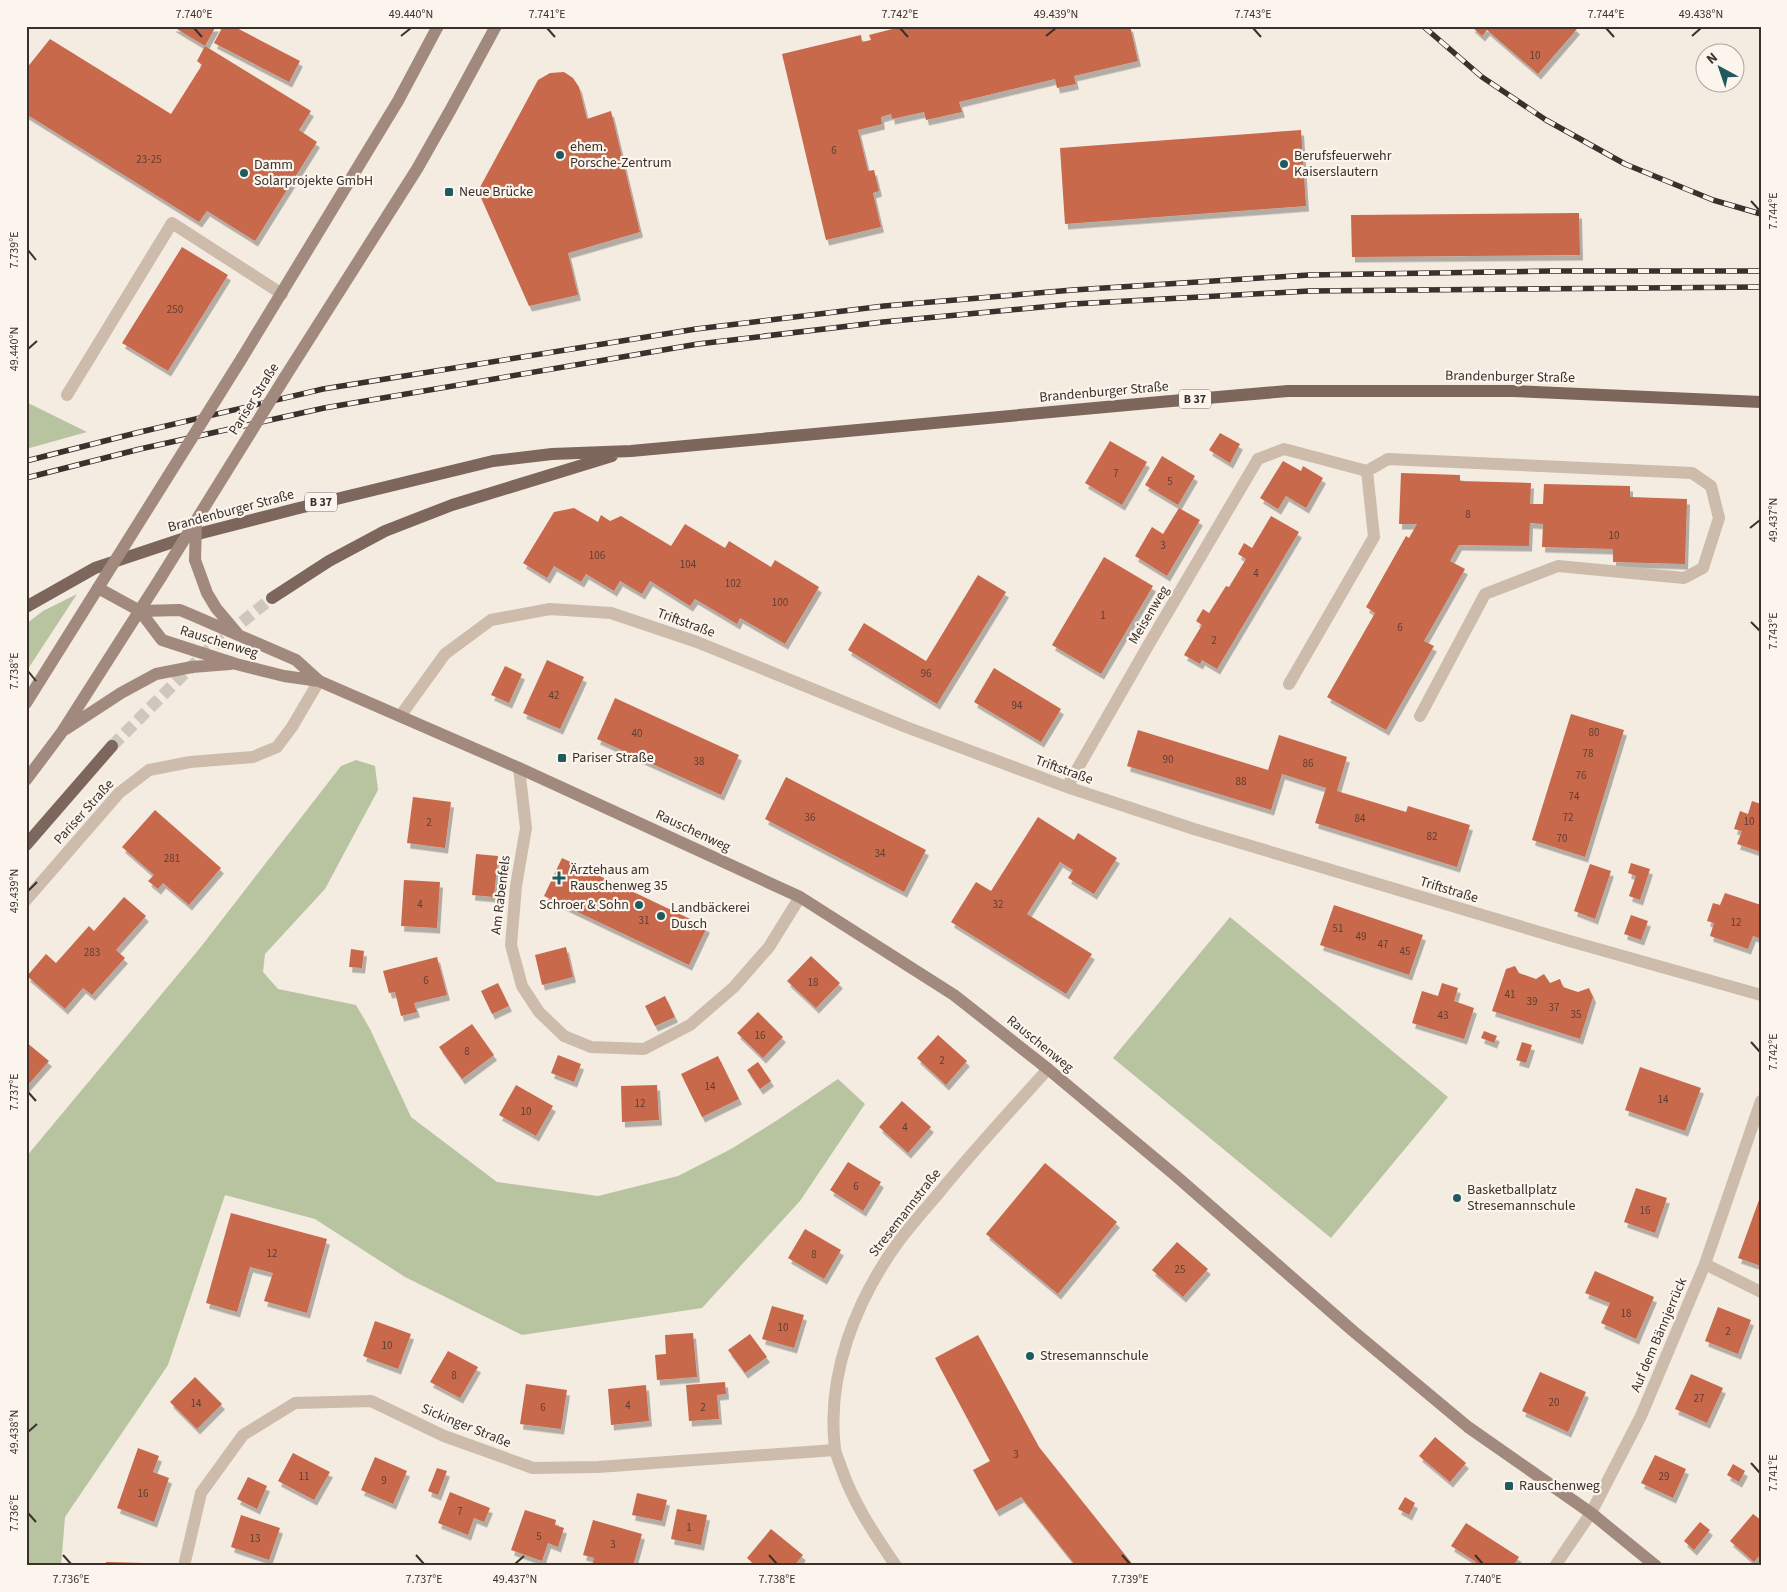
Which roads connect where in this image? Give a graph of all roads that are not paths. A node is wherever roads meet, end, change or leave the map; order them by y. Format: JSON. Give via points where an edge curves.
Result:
{"nodes":[{"id":1,"x":438,"y":26,"type":"edge"},
{"id":2,"x":496,"y":26,"type":"edge"},
{"id":3,"x":282,"y":294,"type":"junction"},
{"id":4,"x":68,"y":395,"type":"dead end"},
{"id":5,"x":1761,"y":402,"type":"edge"},
{"id":6,"x":631,"y":451,"type":"junction"},
{"id":7,"x":1366,"y":471,"type":"junction"},
{"id":8,"x":196,"y":519,"type":"junction"},
{"id":9,"x":98,"y":588,"type":"junction"},
{"id":10,"x":272,"y":598,"type":"tunnel mouth"},
{"id":11,"x":26,"y":607,"type":"edge"},
{"id":12,"x":140,"y":611,"type":"junction"},
{"id":13,"x":238,"y":634,"type":"junction"},
{"id":14,"x":236,"y":664,"type":"junction"},
{"id":15,"x":319,"y":680,"type":"junction"},
{"id":16,"x":1289,"y":684,"type":"dead end"},
{"id":17,"x":26,"y":703,"type":"edge"},
{"id":18,"x":400,"y":715,"type":"junction"},
{"id":19,"x":1420,"y":716,"type":"dead end"},
{"id":20,"x":62,"y":732,"type":"junction"},
{"id":21,"x":112,"y":746,"type":"tunnel mouth"},
{"id":22,"x":520,"y":768,"type":"junction"},
{"id":23,"x":26,"y":780,"type":"edge"},
{"id":24,"x":1067,"y":788,"type":"junction"},
{"id":25,"x":26,"y":845,"type":"edge"},
{"id":26,"x":800,"y":897,"type":"junction"},
{"id":27,"x":26,"y":900,"type":"edge"},
{"id":28,"x":1761,"y":995,"type":"edge"},
{"id":29,"x":1048,"y":1069,"type":"junction"},
{"id":30,"x":1761,"y":1101,"type":"edge"},
{"id":31,"x":1705,"y":1264,"type":"junction"},
{"id":32,"x":1761,"y":1292,"type":"edge"},
{"id":33,"x":835,"y":1450,"type":"junction"},
{"id":34,"x":1591,"y":1513,"type":"junction"},
{"id":35,"x":184,"y":1566,"type":"edge"},
{"id":36,"x":896,"y":1566,"type":"edge"},
{"id":37,"x":1555,"y":1566,"type":"edge"},
{"id":38,"x":1656,"y":1566,"type":"edge"}],
"edges":[{"from":1,"to":3,"type":"street","via":[[398,101]]},
{"from":2,"to":8,"type":"street","name":"Pariser Straße","bridge":true,"via":[[417,169]]},
{"from":3,"to":4,"type":"street","via":[[172,223]]},
{"from":3,"to":9,"type":"street","bridge":true},
{"from":5,"to":6,"type":"main road","name":"Brandenburger Straße","number":"B 37","via":[[1512,391],[1288,391]]},
{"from":6,"to":10,"type":"main road","name":"Brandenburger Straße","number":"B 37","via":[[461,502],[385,531],[328,561]]},
{"from":6,"to":11,"type":"main road","name":"Brandenburger Straße","number":"B 37","via":[[552,454],[493,461],[194,535],[95,568]]},
{"from":7,"to":16,"type":"street","via":[[1374,537]]},
{"from":7,"to":19,"type":"street","via":[[1388,458],[1692,474],[1712,486],[1719,518],[1703,568],[1684,578],[1558,566],[1485,594]]},
{"from":7,"to":24,"type":"street","name":"Meisenweg","via":[[1284,449],[1258,459]]},
{"from":8,"to":12,"type":"street","name":"Pariser Straße","bridge":true},
{"from":8,"to":13,"type":"street","bridge":true,"via":[[195,560],[207,593]]},
{"from":9,"to":12,"type":"street"},
{"from":9,"to":17,"type":"street"},
{"from":12,"to":13,"type":"street","name":"Rauschenweg","via":[[180,610]]},
{"from":12,"to":14,"type":"street","name":"Rauschenweg","via":[[162,640]]},
{"from":12,"to":20,"type":"street","name":"Pariser Straße"},
{"from":13,"to":15,"type":"street","name":"Rauschenweg","via":[[296,660]]},
{"from":14,"to":15,"type":"street","name":"Rauschenweg","via":[[284,676]]},
{"from":14,"to":20,"type":"street","via":[[156,674]]},
{"from":15,"to":18,"type":"street","name":"Rauschenweg"},
{"from":15,"to":27,"type":"street","name":"Pariser Straße","via":[[277,747],[253,757],[190,762],[149,770],[119,793]]},
{"from":18,"to":22,"type":"street","name":"Rauschenweg"},
{"from":18,"to":24,"type":"street","name":"Triftstraße","via":[[445,654],[491,620],[550,610],[611,613],[697,642]]},
{"from":20,"to":23,"type":"street","name":"Pariser Straße"},
{"from":21,"to":25,"type":"main road"},
{"from":22,"to":26,"type":"street","name":"Rauschenweg"},
{"from":22,"to":26,"type":"street","name":"Am Rabenfels","via":[[526,828],[516,886],[511,945],[522,986],[539,1012],[564,1036],[591,1047],[644,1049],[690,1025],[734,987],[769,947]]},
{"from":24,"to":28,"type":"street","name":"Triftstraße","via":[[1566,940]]},
{"from":26,"to":29,"type":"street","name":"Rauschenweg","via":[[954,995]]},
{"from":29,"to":33,"type":"street","name":"Stresemannstraße","via":[[964,1162],[900,1241],[861,1304],[839,1367],[834,1407]]},
{"from":29,"to":34,"type":"street","name":"Rauschenweg","via":[[1468,1427]]},
{"from":30,"to":31,"type":"street","name":"Auf dem Bännjerrück"},
{"from":31,"to":32,"type":"street"},
{"from":31,"to":34,"type":"street","name":"Auf dem Bännjerrück","via":[[1641,1416]]},
{"from":33,"to":35,"type":"street","name":"Sickinger Straße","via":[[598,1467],[533,1468],[444,1436],[371,1401],[296,1403],[243,1435],[201,1493]]},
{"from":33,"to":36,"type":"street","name":"Stresemannstraße","via":[[858,1506]]},
{"from":34,"to":37,"type":"street","name":"Auf dem Bännjerrück"},
{"from":34,"to":38,"type":"street","name":"Rauschenweg"}]}
